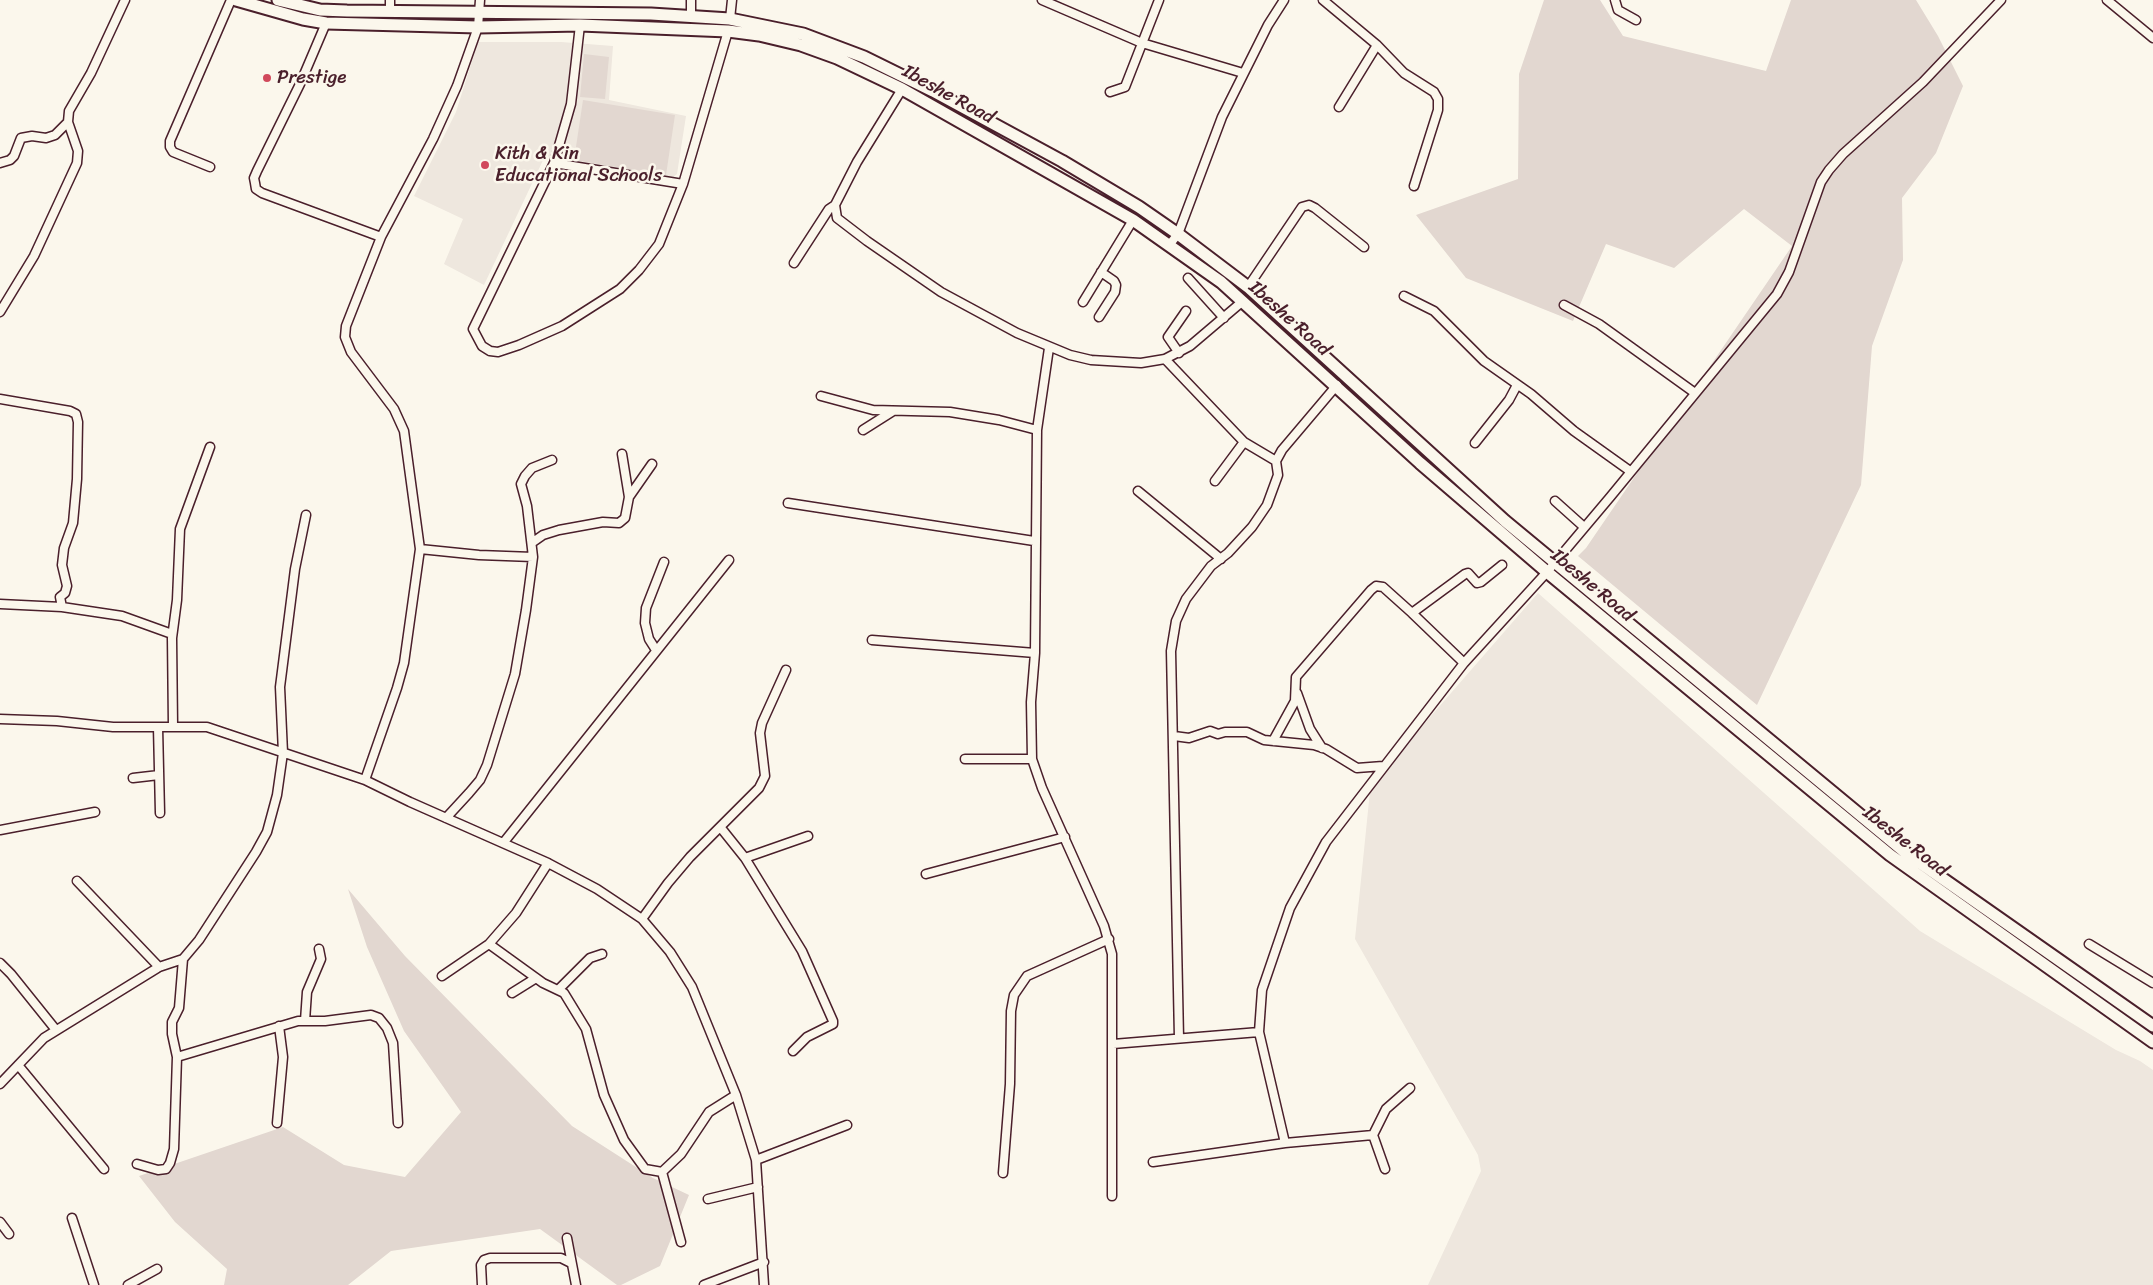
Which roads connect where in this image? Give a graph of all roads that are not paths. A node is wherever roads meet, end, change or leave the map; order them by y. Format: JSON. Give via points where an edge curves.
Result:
{"nodes":[{"id":1,"x":126,"y":0,"type":"edge"},
{"id":2,"x":231,"y":0,"type":"edge"},
{"id":3,"x":236,"y":0,"type":"edge"},
{"id":4,"x":278,"y":0,"type":"edge"},
{"id":5,"x":480,"y":0,"type":"edge"},
{"id":6,"x":691,"y":0,"type":"edge"},
{"id":7,"x":732,"y":0,"type":"edge"},
{"id":8,"x":1042,"y":0,"type":"edge"},
{"id":9,"x":1158,"y":0,"type":"edge"},
{"id":10,"x":1284,"y":0,"type":"edge"},
{"id":11,"x":1323,"y":0,"type":"edge"},
{"id":12,"x":1615,"y":0,"type":"edge"},
{"id":13,"x":2001,"y":0,"type":"edge"},
{"id":14,"x":2108,"y":0,"type":"edge"},
{"id":15,"x":293,"y":2,"type":"edge"},
{"id":16,"x":1054,"y":2,"type":"edge"},
{"id":17,"x":390,"y":5,"type":"edge"},
{"id":18,"x":478,"y":14,"type":"junction"},
{"id":19,"x":691,"y":16,"type":"junction"},
{"id":20,"x":730,"y":19,"type":"junction"},
{"id":21,"x":1636,"y":20,"type":"dead end"},
{"id":22,"x":326,"y":23,"type":"junction"},
{"id":23,"x":580,"y":25,"type":"junction"},
{"id":24,"x":478,"y":27,"type":"junction"},
{"id":25,"x":728,"y":31,"type":"junction"},
{"id":26,"x":2153,"y":38,"type":"edge"},
{"id":27,"x":1142,"y":43,"type":"junction"},
{"id":28,"x":1377,"y":45,"type":"junction"},
{"id":29,"x":1243,"y":73,"type":"junction"},
{"id":30,"x":902,"y":89,"type":"junction"},
{"id":31,"x":1110,"y":92,"type":"dead end"},
{"id":32,"x":1339,"y":107,"type":"dead end"},
{"id":33,"x":68,"y":122,"type":"junction"},
{"id":34,"x":0,"y":163,"type":"edge"},
{"id":35,"x":554,"y":163,"type":"junction"},
{"id":36,"x":210,"y":167,"type":"dead end"},
{"id":37,"x":683,"y":184,"type":"junction"},
{"id":38,"x":1414,"y":186,"type":"dead end"},
{"id":39,"x":835,"y":205,"type":"junction"},
{"id":40,"x":1133,"y":220,"type":"junction"},
{"id":41,"x":1178,"y":234,"type":"junction"},
{"id":42,"x":382,"y":237,"type":"junction"},
{"id":43,"x":1170,"y":244,"type":"junction"},
{"id":44,"x":1364,"y":247,"type":"dead end"},
{"id":45,"x":794,"y":264,"type":"dead end"},
{"id":46,"x":1102,"y":272,"type":"junction"},
{"id":47,"x":1188,"y":278,"type":"dead end"},
{"id":48,"x":1248,"y":287,"type":"junction"},
{"id":49,"x":1404,"y":296,"type":"dead end"},
{"id":50,"x":1243,"y":301,"type":"junction"},
{"id":51,"x":1083,"y":302,"type":"dead end"},
{"id":52,"x":1564,"y":305,"type":"dead end"},
{"id":53,"x":1186,"y":311,"type":"dead end"},
{"id":54,"x":0,"y":312,"type":"edge"},
{"id":55,"x":1099,"y":317,"type":"dead end"},
{"id":56,"x":1224,"y":318,"type":"junction"},
{"id":57,"x":1049,"y":348,"type":"junction"},
{"id":58,"x":1178,"y":354,"type":"junction"},
{"id":59,"x":1165,"y":359,"type":"junction"},
{"id":60,"x":1517,"y":384,"type":"junction"},
{"id":61,"x":1337,"y":385,"type":"junction"},
{"id":62,"x":1695,"y":394,"type":"junction"},
{"id":63,"x":821,"y":396,"type":"dead end"},
{"id":64,"x":0,"y":399,"type":"edge"},
{"id":65,"x":895,"y":410,"type":"junction"},
{"id":66,"x":863,"y":430,"type":"dead end"},
{"id":67,"x":1037,"y":430,"type":"junction"},
{"id":68,"x":1244,"y":442,"type":"junction"},
{"id":69,"x":1475,"y":443,"type":"dead end"},
{"id":70,"x":210,"y":448,"type":"dead end"},
{"id":71,"x":622,"y":454,"type":"dead end"},
{"id":72,"x":552,"y":460,"type":"dead end"},
{"id":73,"x":1276,"y":461,"type":"junction"},
{"id":74,"x":652,"y":464,"type":"dead end"},
{"id":75,"x":1630,"y":472,"type":"junction"},
{"id":76,"x":1215,"y":481,"type":"dead end"},
{"id":77,"x":1138,"y":491,"type":"dead end"},
{"id":78,"x":630,"y":497,"type":"junction"},
{"id":79,"x":1555,"y":501,"type":"dead end"},
{"id":80,"x":788,"y":503,"type":"dead end"},
{"id":81,"x":306,"y":515,"type":"dead end"},
{"id":82,"x":1584,"y":527,"type":"junction"},
{"id":83,"x":1034,"y":541,"type":"junction"},
{"id":84,"x":532,"y":542,"type":"junction"},
{"id":85,"x":420,"y":549,"type":"junction"},
{"id":86,"x":533,"y":557,"type":"junction"},
{"id":87,"x":1221,"y":559,"type":"junction"},
{"id":88,"x":728,"y":560,"type":"dead end"},
{"id":89,"x":664,"y":562,"type":"dead end"},
{"id":90,"x":1502,"y":564,"type":"dead end"},
{"id":91,"x":1551,"y":567,"type":"junction"},
{"id":92,"x":0,"y":604,"type":"edge"},
{"id":93,"x":62,"y":607,"type":"junction"},
{"id":94,"x":1412,"y":613,"type":"junction"},
{"id":95,"x":172,"y":634,"type":"junction"},
{"id":96,"x":872,"y":640,"type":"dead end"},
{"id":97,"x":656,"y":650,"type":"junction"},
{"id":98,"x":1035,"y":653,"type":"junction"},
{"id":99,"x":1464,"y":663,"type":"junction"},
{"id":100,"x":786,"y":670,"type":"dead end"},
{"id":101,"x":1295,"y":689,"type":"junction"},
{"id":102,"x":0,"y":719,"type":"edge"},
{"id":103,"x":173,"y":726,"type":"junction"},
{"id":104,"x":158,"y":727,"type":"junction"},
{"id":105,"x":1174,"y":736,"type":"junction"},
{"id":106,"x":1273,"y":741,"type":"junction"},
{"id":107,"x":1322,"y":748,"type":"junction"},
{"id":108,"x":283,"y":753,"type":"junction"},
{"id":109,"x":965,"y":759,"type":"dead end"},
{"id":110,"x":1032,"y":760,"type":"junction"},
{"id":111,"x":1383,"y":766,"type":"junction"},
{"id":112,"x":159,"y":775,"type":"junction"},
{"id":113,"x":134,"y":778,"type":"dead end"},
{"id":114,"x":365,"y":780,"type":"junction"},
{"id":115,"x":95,"y":812,"type":"dead end"},
{"id":116,"x":160,"y":813,"type":"dead end"},
{"id":117,"x":446,"y":818,"type":"junction"},
{"id":118,"x":720,"y":828,"type":"junction"},
{"id":119,"x":0,"y":830,"type":"edge"},
{"id":120,"x":808,"y":836,"type":"dead end"},
{"id":121,"x":1065,"y":837,"type":"junction"},
{"id":122,"x":504,"y":842,"type":"junction"},
{"id":123,"x":745,"y":858,"type":"junction"},
{"id":124,"x":548,"y":863,"type":"junction"},
{"id":125,"x":926,"y":874,"type":"dead end"},
{"id":126,"x":77,"y":881,"type":"dead end"},
{"id":127,"x":642,"y":919,"type":"junction"},
{"id":128,"x":1110,"y":939,"type":"junction"},
{"id":129,"x":489,"y":944,"type":"junction"},
{"id":130,"x":2089,"y":944,"type":"dead end"},
{"id":131,"x":319,"y":949,"type":"dead end"},
{"id":132,"x":602,"y":954,"type":"dead end"},
{"id":133,"x":183,"y":958,"type":"junction"},
{"id":134,"x":0,"y":963,"type":"edge"},
{"id":135,"x":159,"y":967,"type":"junction"},
{"id":136,"x":442,"y":976,"type":"dead end"},
{"id":137,"x":536,"y":978,"type":"junction"},
{"id":138,"x":2153,"y":983,"type":"edge"},
{"id":139,"x":558,"y":990,"type":"junction"},
{"id":140,"x":512,"y":993,"type":"dead end"},
{"id":141,"x":305,"y":1021,"type":"junction"},
{"id":142,"x":279,"y":1026,"type":"junction"},
{"id":143,"x":2153,"y":1026,"type":"edge"},
{"id":144,"x":56,"y":1030,"type":"junction"},
{"id":145,"x":1259,"y":1032,"type":"junction"},
{"id":146,"x":1179,"y":1038,"type":"junction"},
{"id":147,"x":2153,"y":1042,"type":"edge"},
{"id":148,"x":1113,"y":1044,"type":"junction"},
{"id":149,"x":793,"y":1051,"type":"dead end"},
{"id":150,"x":177,"y":1057,"type":"junction"},
{"id":151,"x":18,"y":1065,"type":"junction"},
{"id":152,"x":0,"y":1084,"type":"edge"},
{"id":153,"x":1410,"y":1088,"type":"dead end"},
{"id":154,"x":736,"y":1095,"type":"junction"},
{"id":155,"x":277,"y":1124,"type":"dead end"},
{"id":156,"x":398,"y":1124,"type":"dead end"},
{"id":157,"x":847,"y":1125,"type":"dead end"},
{"id":158,"x":1373,"y":1135,"type":"junction"},
{"id":159,"x":1284,"y":1143,"type":"junction"},
{"id":160,"x":756,"y":1160,"type":"junction"},
{"id":161,"x":1153,"y":1162,"type":"dead end"},
{"id":162,"x":137,"y":1164,"type":"dead end"},
{"id":163,"x":104,"y":1169,"type":"dead end"},
{"id":164,"x":1385,"y":1169,"type":"dead end"},
{"id":165,"x":662,"y":1172,"type":"junction"},
{"id":166,"x":1003,"y":1173,"type":"dead end"},
{"id":167,"x":758,"y":1187,"type":"junction"},
{"id":168,"x":1112,"y":1196,"type":"dead end"},
{"id":169,"x":708,"y":1199,"type":"dead end"},
{"id":170,"x":72,"y":1218,"type":"dead end"},
{"id":171,"x":0,"y":1222,"type":"edge"},
{"id":172,"x":9,"y":1234,"type":"dead end"},
{"id":173,"x":567,"y":1238,"type":"dead end"},
{"id":174,"x":682,"y":1242,"type":"dead end"},
{"id":175,"x":764,"y":1262,"type":"junction"},
{"id":176,"x":571,"y":1263,"type":"junction"},
{"id":177,"x":157,"y":1270,"type":"dead end"},
{"id":178,"x":94,"y":1285,"type":"edge"},
{"id":179,"x":128,"y":1285,"type":"edge"},
{"id":180,"x":482,"y":1285,"type":"edge"},
{"id":181,"x":576,"y":1285,"type":"edge"},
{"id":182,"x":704,"y":1285,"type":"edge"},
{"id":183,"x":764,"y":1285,"type":"edge"}],
"edges":[{"from":1,"to":33,"type":"street","via":[[69,111]]},
{"from":2,"to":36,"type":"street","via":[[170,141],[173,152]]},
{"from":3,"to":22,"type":"main road","name":"Ibeshe Road"},
{"from":4,"to":15,"type":"main road","name":"Ibeshe Road"},
{"from":5,"to":18,"type":"street"},
{"from":6,"to":19,"type":"street"},
{"from":7,"to":20,"type":"street"},
{"from":8,"to":16,"type":"street"},
{"from":9,"to":27,"type":"street"},
{"from":10,"to":29,"type":"street"},
{"from":11,"to":28,"type":"street"},
{"from":12,"to":21,"type":"street","via":[[1618,10]]},
{"from":13,"to":62,"type":"street","via":[[1923,82],[1829,170],[1789,272],[1777,294]]},
{"from":14,"to":26,"type":"street"},
{"from":15,"to":17,"type":"main road","name":"Ibeshe Road","via":[[329,10]]},
{"from":16,"to":27,"type":"street"},
{"from":17,"to":18,"type":"main road","name":"Ibeshe Road"},
{"from":18,"to":19,"type":"main road","name":"Ibeshe Road"},
{"from":18,"to":24,"type":"street"},
{"from":19,"to":20,"type":"main road","name":"Ibeshe Road"},
{"from":20,"to":41,"type":"main road","name":"Ibeshe Road","via":[[803,34],[864,58],[1062,161]]},
{"from":22,"to":24,"type":"main road","name":"Ibeshe Road"},
{"from":22,"to":42,"type":"street","via":[[254,178],[256,189]]},
{"from":23,"to":24,"type":"main road","name":"Ibeshe Road"},
{"from":23,"to":25,"type":"main road","name":"Ibeshe Road"},
{"from":23,"to":35,"type":"street","via":[[571,104]]},
{"from":24,"to":42,"type":"street","via":[[457,86],[433,139]]},
{"from":25,"to":30,"type":"main road","name":"Ibeshe Road","via":[[801,45]]},
{"from":25,"to":37,"type":"street"},
{"from":27,"to":29,"type":"street"},
{"from":27,"to":31,"type":"street","via":[[1125,88]]},
{"from":28,"to":32,"type":"street"},
{"from":28,"to":38,"type":"street","via":[[1404,73],[1434,92],[1438,99],[1438,110]]},
{"from":29,"to":41,"type":"street","via":[[1222,117]]},
{"from":30,"to":39,"type":"street"},
{"from":30,"to":40,"type":"main road","name":"Ibeshe Road"},
{"from":33,"to":34,"type":"street","via":[[46,138],[21,138],[14,156]]},
{"from":33,"to":54,"type":"street","via":[[78,151],[77,163],[34,256]]},
{"from":35,"to":37,"type":"street"},
{"from":35,"to":37,"type":"street","via":[[474,329],[482,346],[490,351],[498,352],[519,345],[562,326],[620,289],[659,244]]},
{"from":39,"to":45,"type":"street","via":[[829,209]]},
{"from":39,"to":57,"type":"street","via":[[837,218],[903,267],[963,305]]},
{"from":40,"to":43,"type":"main road","name":"Ibeshe Road"},
{"from":40,"to":46,"type":"street"},
{"from":41,"to":43,"type":"street"},
{"from":41,"to":48,"type":"main road","name":"Ibeshe Road"},
{"from":42,"to":85,"type":"street","via":[[346,326],[345,337],[351,352],[394,409],[404,431]]},
{"from":43,"to":50,"type":"main road","name":"Ibeshe Road"},
{"from":44,"to":48,"type":"street","via":[[1315,208],[1302,206]]},
{"from":46,"to":51,"type":"street"},
{"from":46,"to":55,"type":"street","via":[[1116,285]]},
{"from":47,"to":56,"type":"street"},
{"from":48,"to":91,"type":"main road","name":"Ibeshe Road"},
{"from":49,"to":60,"type":"street","via":[[1434,311],[1484,361]]},
{"from":50,"to":56,"type":"street"},
{"from":50,"to":61,"type":"main road","name":"Ibeshe Road"},
{"from":52,"to":62,"type":"street","via":[[1599,324]]},
{"from":53,"to":58,"type":"street","via":[[1168,337]]},
{"from":56,"to":58,"type":"street"},
{"from":57,"to":59,"type":"street","via":[[1092,360],[1141,363]]},
{"from":57,"to":67,"type":"street"},
{"from":58,"to":59,"type":"street"},
{"from":59,"to":68,"type":"street"},
{"from":60,"to":69,"type":"street","via":[[1510,400]]},
{"from":60,"to":75,"type":"street"},
{"from":61,"to":73,"type":"street"},
{"from":61,"to":91,"type":"main road","name":"Ibeshe Road","via":[[1420,463]]},
{"from":62,"to":75,"type":"street"},
{"from":63,"to":65,"type":"street","via":[[862,408]]},
{"from":64,"to":93,"type":"street","via":[[76,414],[77,479],[72,523],[62,565],[67,586],[60,597]]},
{"from":65,"to":66,"type":"street"},
{"from":65,"to":67,"type":"street","via":[[950,412]]},
{"from":67,"to":83,"type":"street"},
{"from":68,"to":73,"type":"street"},
{"from":68,"to":76,"type":"street"},
{"from":70,"to":95,"type":"street","via":[[180,529]]},
{"from":71,"to":78,"type":"street"},
{"from":72,"to":84,"type":"street","via":[[532,468],[524,476],[522,484]]},
{"from":73,"to":87,"type":"street","via":[[1278,475],[1267,505],[1252,527]]},
{"from":74,"to":78,"type":"street"},
{"from":75,"to":82,"type":"street"},
{"from":77,"to":87,"type":"street"},
{"from":78,"to":84,"type":"street","via":[[625,518],[619,523],[603,522],[559,530]]},
{"from":79,"to":82,"type":"street"},
{"from":80,"to":83,"type":"street"},
{"from":81,"to":108,"type":"street","via":[[295,569],[280,687]]},
{"from":82,"to":91,"type":"street"},
{"from":83,"to":98,"type":"street"},
{"from":84,"to":86,"type":"street"},
{"from":85,"to":86,"type":"street"},
{"from":85,"to":114,"type":"street","via":[[404,663]]},
{"from":86,"to":117,"type":"street","via":[[515,674],[487,765],[470,794]]},
{"from":87,"to":105,"type":"street","via":[[1211,566],[1186,598],[1176,621],[1172,651]]},
{"from":88,"to":97,"type":"street"},
{"from":89,"to":97,"type":"street","via":[[646,608],[649,639]]},
{"from":90,"to":94,"type":"street","via":[[1481,582],[1477,583],[1465,574]]},
{"from":91,"to":99,"type":"street"},
{"from":91,"to":143,"type":"main road","name":"Ibeshe Road","via":[[1906,853]]},
{"from":91,"to":147,"type":"main road","name":"Ibeshe Road","via":[[1890,856]]},
{"from":92,"to":93,"type":"street"},
{"from":93,"to":95,"type":"street","via":[[122,616]]},
{"from":94,"to":99,"type":"street"},
{"from":94,"to":101,"type":"street","via":[[1383,588],[1376,586],[1296,677]]},
{"from":95,"to":103,"type":"street"},
{"from":96,"to":98,"type":"street"},
{"from":97,"to":122,"type":"street"},
{"from":98,"to":110,"type":"street","via":[[1031,702]]},
{"from":99,"to":111,"type":"street"},
{"from":100,"to":118,"type":"street","via":[[760,732],[765,776],[759,788]]},
{"from":101,"to":106,"type":"street","via":[[1294,701]]},
{"from":101,"to":107,"type":"street","via":[[1310,729]]},
{"from":102,"to":104,"type":"street"},
{"from":103,"to":104,"type":"street"},
{"from":103,"to":108,"type":"street","via":[[207,727]]},
{"from":104,"to":112,"type":"street"},
{"from":105,"to":106,"type":"street","via":[[1189,738],[1210,731],[1218,734],[1247,732]]},
{"from":105,"to":146,"type":"street"},
{"from":106,"to":107,"type":"street"},
{"from":107,"to":111,"type":"street","via":[[1357,768]]},
{"from":108,"to":114,"type":"street"},
{"from":108,"to":133,"type":"street","via":[[267,832],[218,912]]},
{"from":109,"to":110,"type":"street"},
{"from":110,"to":121,"type":"street"},
{"from":111,"to":145,"type":"street","via":[[1326,842],[1290,908],[1262,990]]},
{"from":112,"to":113,"type":"street"},
{"from":112,"to":116,"type":"street"},
{"from":114,"to":117,"type":"street"},
{"from":115,"to":119,"type":"street"},
{"from":117,"to":122,"type":"street"},
{"from":118,"to":123,"type":"street"},
{"from":118,"to":127,"type":"street","via":[[690,857]]},
{"from":120,"to":123,"type":"street"},
{"from":121,"to":125,"type":"street"},
{"from":121,"to":128,"type":"street"},
{"from":122,"to":124,"type":"street"},
{"from":123,"to":149,"type":"street","via":[[802,951],[833,1021],[807,1037]]},
{"from":124,"to":127,"type":"street","via":[[597,889]]},
{"from":124,"to":129,"type":"street","via":[[516,913]]},
{"from":126,"to":135,"type":"street"},
{"from":127,"to":154,"type":"street","via":[[670,952],[692,987]]},
{"from":128,"to":148,"type":"street"},
{"from":128,"to":166,"type":"street","via":[[1027,976],[1014,994]]},
{"from":129,"to":136,"type":"street"},
{"from":129,"to":137,"type":"street"},
{"from":130,"to":138,"type":"street"},
{"from":131,"to":141,"type":"street","via":[[321,959],[307,992]]},
{"from":132,"to":139,"type":"street","via":[[590,958]]},
{"from":133,"to":135,"type":"street"},
{"from":133,"to":150,"type":"street","via":[[180,1008],[172,1022]]},
{"from":134,"to":144,"type":"street"},
{"from":135,"to":144,"type":"street"},
{"from":137,"to":139,"type":"street"},
{"from":137,"to":140,"type":"street"},
{"from":139,"to":165,"type":"street","via":[[564,994],[586,1029],[604,1095],[633,1156],[645,1169]]},
{"from":141,"to":142,"type":"street"},
{"from":141,"to":156,"type":"street","via":[[370,1015],[379,1018],[393,1043]]},
{"from":142,"to":150,"type":"street"},
{"from":142,"to":155,"type":"street","via":[[283,1057]]},
{"from":144,"to":151,"type":"street"},
{"from":145,"to":146,"type":"street"},
{"from":145,"to":159,"type":"street"},
{"from":146,"to":148,"type":"street"},
{"from":148,"to":168,"type":"street"},
{"from":150,"to":162,"type":"street","via":[[174,1149],[170,1163],[166,1169],[158,1170]]},
{"from":151,"to":152,"type":"street"},
{"from":151,"to":163,"type":"street"},
{"from":153,"to":158,"type":"street","via":[[1386,1108]]},
{"from":154,"to":160,"type":"street"},
{"from":154,"to":165,"type":"street","via":[[709,1112],[681,1154]]},
{"from":157,"to":160,"type":"street"},
{"from":158,"to":159,"type":"street"},
{"from":158,"to":164,"type":"street"},
{"from":159,"to":161,"type":"street"},
{"from":160,"to":167,"type":"street"},
{"from":165,"to":174,"type":"street"},
{"from":167,"to":169,"type":"street"},
{"from":167,"to":175,"type":"street"},
{"from":170,"to":178,"type":"street"},
{"from":171,"to":172,"type":"street"},
{"from":173,"to":176,"type":"street"},
{"from":175,"to":182,"type":"street"},
{"from":175,"to":183,"type":"street"},
{"from":176,"to":180,"type":"street","via":[[561,1258],[490,1258],[481,1265]]},
{"from":176,"to":181,"type":"street"},
{"from":177,"to":179,"type":"street"}]}
